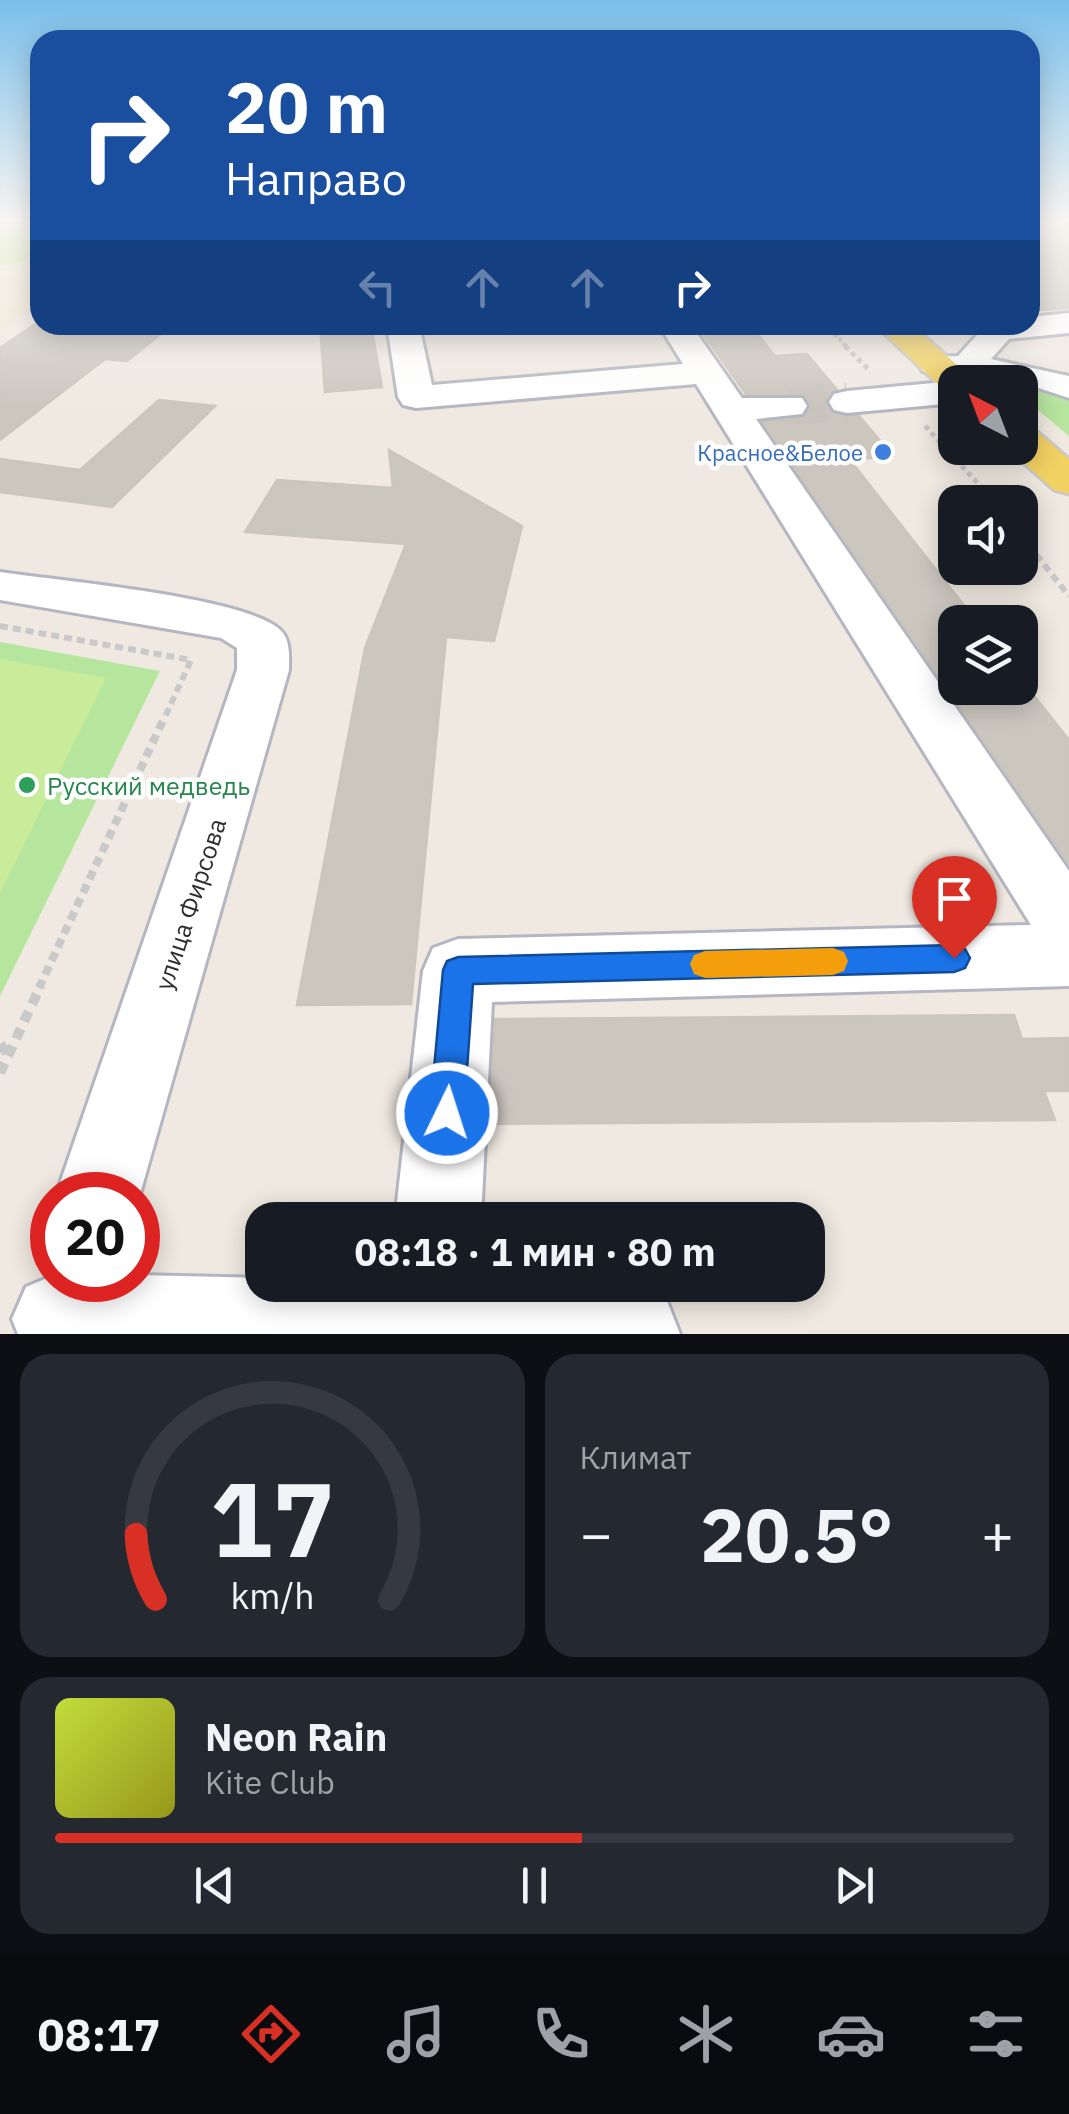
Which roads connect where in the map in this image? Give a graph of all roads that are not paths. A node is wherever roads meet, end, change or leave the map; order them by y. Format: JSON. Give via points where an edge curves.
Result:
{"nodes":[{"id":1,"x":1069,"y":323,"type":"edge"},
{"id":2,"x":1040,"y":326,"type":"edge"},
{"id":3,"x":405,"y":335,"type":"edge"},
{"id":4,"x":681,"y":335,"type":"edge"},
{"id":5,"x":904,"y":335,"type":"edge"},
{"id":6,"x":994,"y":335,"type":"edge"},
{"id":7,"x":1038,"y":357,"type":"dead end"},
{"id":8,"x":942,"y":365,"type":"edge"},
{"id":9,"x":964,"y":365,"type":"edge"},
{"id":10,"x":1001,"y":365,"type":"edge"},
{"id":11,"x":938,"y":379,"type":"edge"},
{"id":12,"x":1038,"y":379,"type":"edge"},
{"id":13,"x":1069,"y":387,"type":"edge"},
{"id":14,"x":718,"y":392,"type":"junction"},
{"id":15,"x":847,"y":402,"type":"tunnel mouth"},
{"id":16,"x":789,"y":406,"type":"tunnel mouth"},
{"id":17,"x":1038,"y":453,"type":"edge"},
{"id":18,"x":1069,"y":480,"type":"edge"},
{"id":19,"x":0,"y":586,"type":"edge"},
{"id":20,"x":1069,"y":927,"type":"edge"},
{"id":21,"x":1069,"y":955,"type":"edge"},
{"id":22,"x":105,"y":1172,"type":"edge"},
{"id":23,"x":439,"y":1202,"type":"edge"},
{"id":24,"x":432,"y":1306,"type":"edge"},
{"id":25,"x":60,"y":1311,"type":"edge"},
{"id":26,"x":634,"y":1334,"type":"edge"}],
"edges":[{"from":1,"to":2,"type":"street"},
{"from":3,"to":14,"type":"street","via":[[416,397]]},
{"from":4,"to":14,"type":"street"},
{"from":5,"to":8,"type":"main road"},
{"from":6,"to":9,"type":"street"},
{"from":7,"to":10,"type":"street"},
{"from":11,"to":15,"type":"street"},
{"from":12,"to":13,"type":"street"},
{"from":14,"to":16,"type":"street"},
{"from":14,"to":20,"type":"street"},
{"from":17,"to":18,"type":"main road"},
{"from":19,"to":22,"type":"street","name":"улица Фирсова","via":[[235,624],[264,641],[264,670]]},
{"from":21,"to":23,"type":"street","via":[[458,970]]},
{"from":24,"to":25,"type":"street"},
{"from":24,"to":26,"type":"street"}]}
